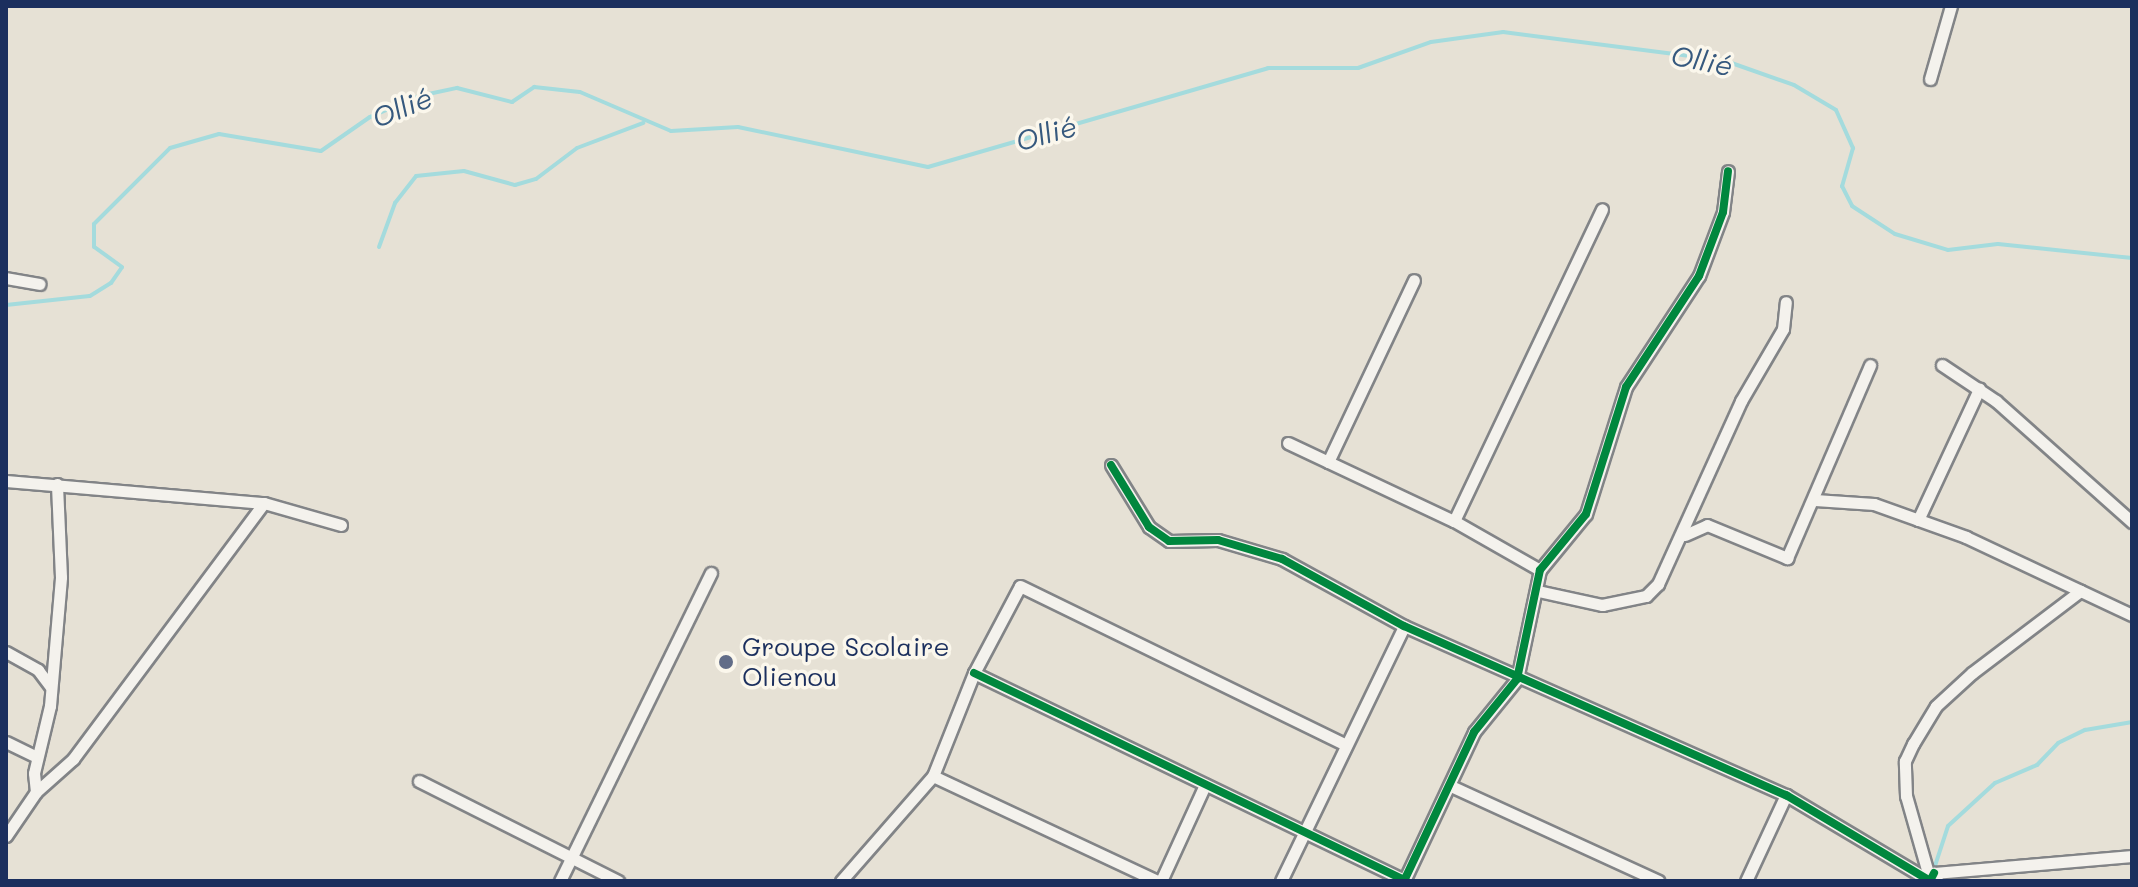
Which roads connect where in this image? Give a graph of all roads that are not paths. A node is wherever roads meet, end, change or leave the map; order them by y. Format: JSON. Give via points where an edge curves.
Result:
{"nodes":[{"id":1,"x":1951,"y":6,"type":"edge"},
{"id":2,"x":1930,"y":79,"type":"dead end"},
{"id":3,"x":1728,"y":171,"type":"dead end"},
{"id":4,"x":1602,"y":209,"type":"dead end"},
{"id":5,"x":6,"y":278,"type":"edge"},
{"id":6,"x":1414,"y":280,"type":"dead end"},
{"id":7,"x":39,"y":284,"type":"dead end"},
{"id":8,"x":1786,"y":302,"type":"dead end"},
{"id":9,"x":1870,"y":365,"type":"dead end"},
{"id":10,"x":1942,"y":365,"type":"dead end"},
{"id":11,"x":1979,"y":389,"type":"junction"},
{"id":12,"x":1288,"y":443,"type":"dead end"},
{"id":13,"x":1328,"y":462,"type":"junction"},
{"id":14,"x":1111,"y":465,"type":"dead end"},
{"id":15,"x":6,"y":481,"type":"edge"},
{"id":16,"x":57,"y":484,"type":"junction"},
{"id":17,"x":1815,"y":500,"type":"junction"},
{"id":18,"x":264,"y":503,"type":"junction"},
{"id":19,"x":1918,"y":520,"type":"junction"},
{"id":20,"x":1454,"y":521,"type":"junction"},
{"id":21,"x":2132,"y":522,"type":"edge"},
{"id":22,"x":341,"y":525,"type":"dead end"},
{"id":23,"x":1685,"y":536,"type":"junction"},
{"id":24,"x":1540,"y":570,"type":"junction"},
{"id":25,"x":711,"y":573,"type":"dead end"},
{"id":26,"x":1538,"y":591,"type":"junction"},
{"id":27,"x":2080,"y":591,"type":"junction"},
{"id":28,"x":2132,"y":615,"type":"edge"},
{"id":29,"x":1404,"y":626,"type":"junction"},
{"id":30,"x":6,"y":652,"type":"edge"},
{"id":31,"x":974,"y":673,"type":"junction"},
{"id":32,"x":1517,"y":679,"type":"junction"},
{"id":33,"x":50,"y":686,"type":"junction"},
{"id":34,"x":6,"y":742,"type":"edge"},
{"id":35,"x":1344,"y":744,"type":"junction"},
{"id":36,"x":37,"y":757,"type":"junction"},
{"id":37,"x":933,"y":776,"type":"junction"},
{"id":38,"x":419,"y":781,"type":"dead end"},
{"id":39,"x":1205,"y":785,"type":"junction"},
{"id":40,"x":1453,"y":787,"type":"junction"},
{"id":41,"x":36,"y":792,"type":"junction"},
{"id":42,"x":1786,"y":795,"type":"junction"},
{"id":43,"x":1302,"y":831,"type":"junction"},
{"id":44,"x":6,"y":836,"type":"edge"},
{"id":45,"x":2132,"y":856,"type":"edge"},
{"id":46,"x":571,"y":859,"type":"junction"},
{"id":47,"x":1934,"y":878,"type":"edge"},
{"id":48,"x":560,"y":881,"type":"edge"},
{"id":49,"x":618,"y":881,"type":"edge"},
{"id":50,"x":841,"y":881,"type":"edge"},
{"id":51,"x":1159,"y":881,"type":"edge"},
{"id":52,"x":1281,"y":881,"type":"edge"},
{"id":53,"x":1405,"y":881,"type":"edge"},
{"id":54,"x":1658,"y":881,"type":"edge"},
{"id":55,"x":1746,"y":881,"type":"edge"}],
"edges":[{"from":1,"to":2,"type":"street"},
{"from":3,"to":24,"type":"street","via":[[1723,212],[1699,276],[1626,387],[1586,514]]},
{"from":4,"to":20,"type":"street"},
{"from":5,"to":7,"type":"street"},
{"from":6,"to":13,"type":"street"},
{"from":8,"to":23,"type":"street","via":[[1783,329],[1741,401]]},
{"from":9,"to":17,"type":"street"},
{"from":10,"to":11,"type":"street"},
{"from":11,"to":19,"type":"street"},
{"from":11,"to":21,"type":"street"},
{"from":12,"to":13,"type":"street"},
{"from":13,"to":20,"type":"street"},
{"from":14,"to":29,"type":"street","via":[[1149,527],[1169,541],[1243,544],[1303,569]]},
{"from":15,"to":16,"type":"street"},
{"from":16,"to":18,"type":"street"},
{"from":16,"to":33,"type":"street","via":[[61,577]]},
{"from":17,"to":19,"type":"street","via":[[1874,504]]},
{"from":17,"to":23,"type":"street","via":[[1792,553],[1781,560],[1707,525]]},
{"from":18,"to":22,"type":"street"},
{"from":18,"to":41,"type":"street","via":[[73,759]]},
{"from":19,"to":27,"type":"street"},
{"from":20,"to":24,"type":"street"},
{"from":23,"to":26,"type":"street","via":[[1646,596],[1602,605]]},
{"from":24,"to":26,"type":"street"},
{"from":25,"to":46,"type":"street"},
{"from":26,"to":32,"type":"street"},
{"from":27,"to":28,"type":"street"},
{"from":27,"to":47,"type":"street","via":[[1972,673],[1936,706],[1913,744],[1905,761],[1906,796]]},
{"from":29,"to":32,"type":"street"},
{"from":29,"to":35,"type":"street"},
{"from":30,"to":33,"type":"street","via":[[38,670]]},
{"from":31,"to":35,"type":"street","via":[[1020,586]]},
{"from":31,"to":37,"type":"street"},
{"from":31,"to":39,"type":"street"},
{"from":32,"to":40,"type":"street","via":[[1474,732]]},
{"from":32,"to":42,"type":"street"},
{"from":33,"to":36,"type":"street"},
{"from":34,"to":36,"type":"street"},
{"from":35,"to":43,"type":"street"},
{"from":36,"to":41,"type":"street"},
{"from":37,"to":50,"type":"street"},
{"from":37,"to":51,"type":"street"},
{"from":38,"to":46,"type":"street"},
{"from":39,"to":43,"type":"street"},
{"from":39,"to":51,"type":"street"},
{"from":40,"to":53,"type":"street"},
{"from":40,"to":54,"type":"street"},
{"from":41,"to":44,"type":"street"},
{"from":42,"to":47,"type":"street"},
{"from":42,"to":55,"type":"street"},
{"from":43,"to":52,"type":"street"},
{"from":43,"to":53,"type":"street"},
{"from":45,"to":47,"type":"street"},
{"from":46,"to":48,"type":"street"},
{"from":46,"to":49,"type":"street"}]}
